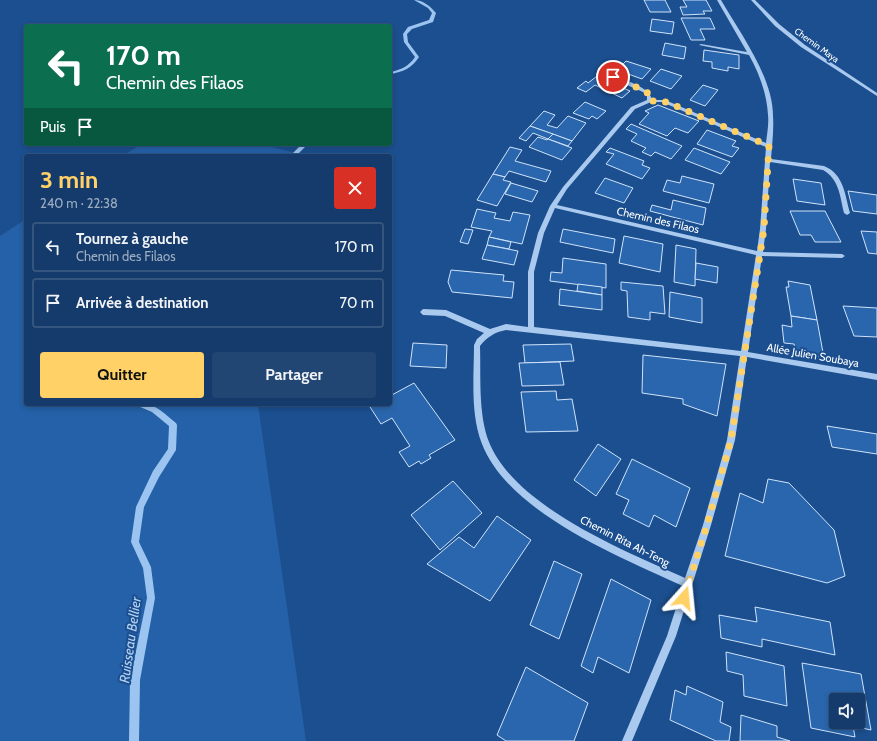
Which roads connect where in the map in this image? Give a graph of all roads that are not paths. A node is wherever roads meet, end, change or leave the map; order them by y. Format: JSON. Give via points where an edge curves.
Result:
{"nodes":[{"id":1,"x":719,"y":0,"type":"edge"},
{"id":2,"x":753,"y":0,"type":"edge"},
{"id":3,"x":701,"y":45,"type":"dead end"},
{"id":4,"x":751,"y":54,"type":"junction"},
{"id":5,"x":613,"y":77,"type":"dead end"},
{"id":6,"x":877,"y":94,"type":"edge"},
{"id":7,"x":650,"y":101,"type":"junction"},
{"id":8,"x":769,"y":146,"type":"junction"},
{"id":9,"x":768,"y":160,"type":"junction"},
{"id":10,"x":553,"y":206,"type":"junction"},
{"id":11,"x":847,"y":213,"type":"dead end"},
{"id":12,"x":760,"y":254,"type":"junction"},
{"id":13,"x":842,"y":256,"type":"dead end"},
{"id":14,"x":423,"y":312,"type":"dead end"},
{"id":15,"x":531,"y":330,"type":"junction"},
{"id":16,"x":489,"y":332,"type":"junction"},
{"id":17,"x":745,"y":354,"type":"junction"},
{"id":18,"x":877,"y":377,"type":"edge"},
{"id":19,"x":688,"y":584,"type":"junction"},
{"id":20,"x":627,"y":741,"type":"edge"}],
"edges":[{"from":1,"to":4,"type":"street"},
{"from":2,"to":6,"type":"street","name":"Chemin Maya","via":[[777,25],[803,46]]},
{"from":3,"to":4,"type":"street"},
{"from":4,"to":8,"type":"street","via":[[764,79],[768,94],[771,115]]},
{"from":5,"to":7,"type":"street","via":[[645,91],[650,95]]},
{"from":7,"to":8,"type":"street","via":[[663,101],[674,105]]},
{"from":7,"to":10,"type":"street","via":[[633,108]]},
{"from":8,"to":9,"type":"street"},
{"from":9,"to":11,"type":"street","via":[[832,171],[837,176]]},
{"from":9,"to":12,"type":"street"},
{"from":10,"to":12,"type":"street","name":"Chemin des Filaos"},
{"from":10,"to":15,"type":"street","via":[[541,233],[531,272]]},
{"from":12,"to":13,"type":"street","name":"Chemin des Filaos"},
{"from":12,"to":17,"type":"street"},
{"from":14,"to":16,"type":"street","via":[[446,313]]},
{"from":15,"to":16,"type":"street","via":[[506,327]]},
{"from":15,"to":17,"type":"street"},
{"from":16,"to":19,"type":"street","name":"Chemin Rita Ah-Teng","via":[[477,345],[481,426],[486,445],[496,463],[528,497],[564,522],[601,544]]},
{"from":17,"to":18,"type":"street","name":"Allée Julien Soubaya"},
{"from":17,"to":19,"type":"street","via":[[731,440]]},
{"from":19,"to":20,"type":"street","via":[[670,636]]}]}
